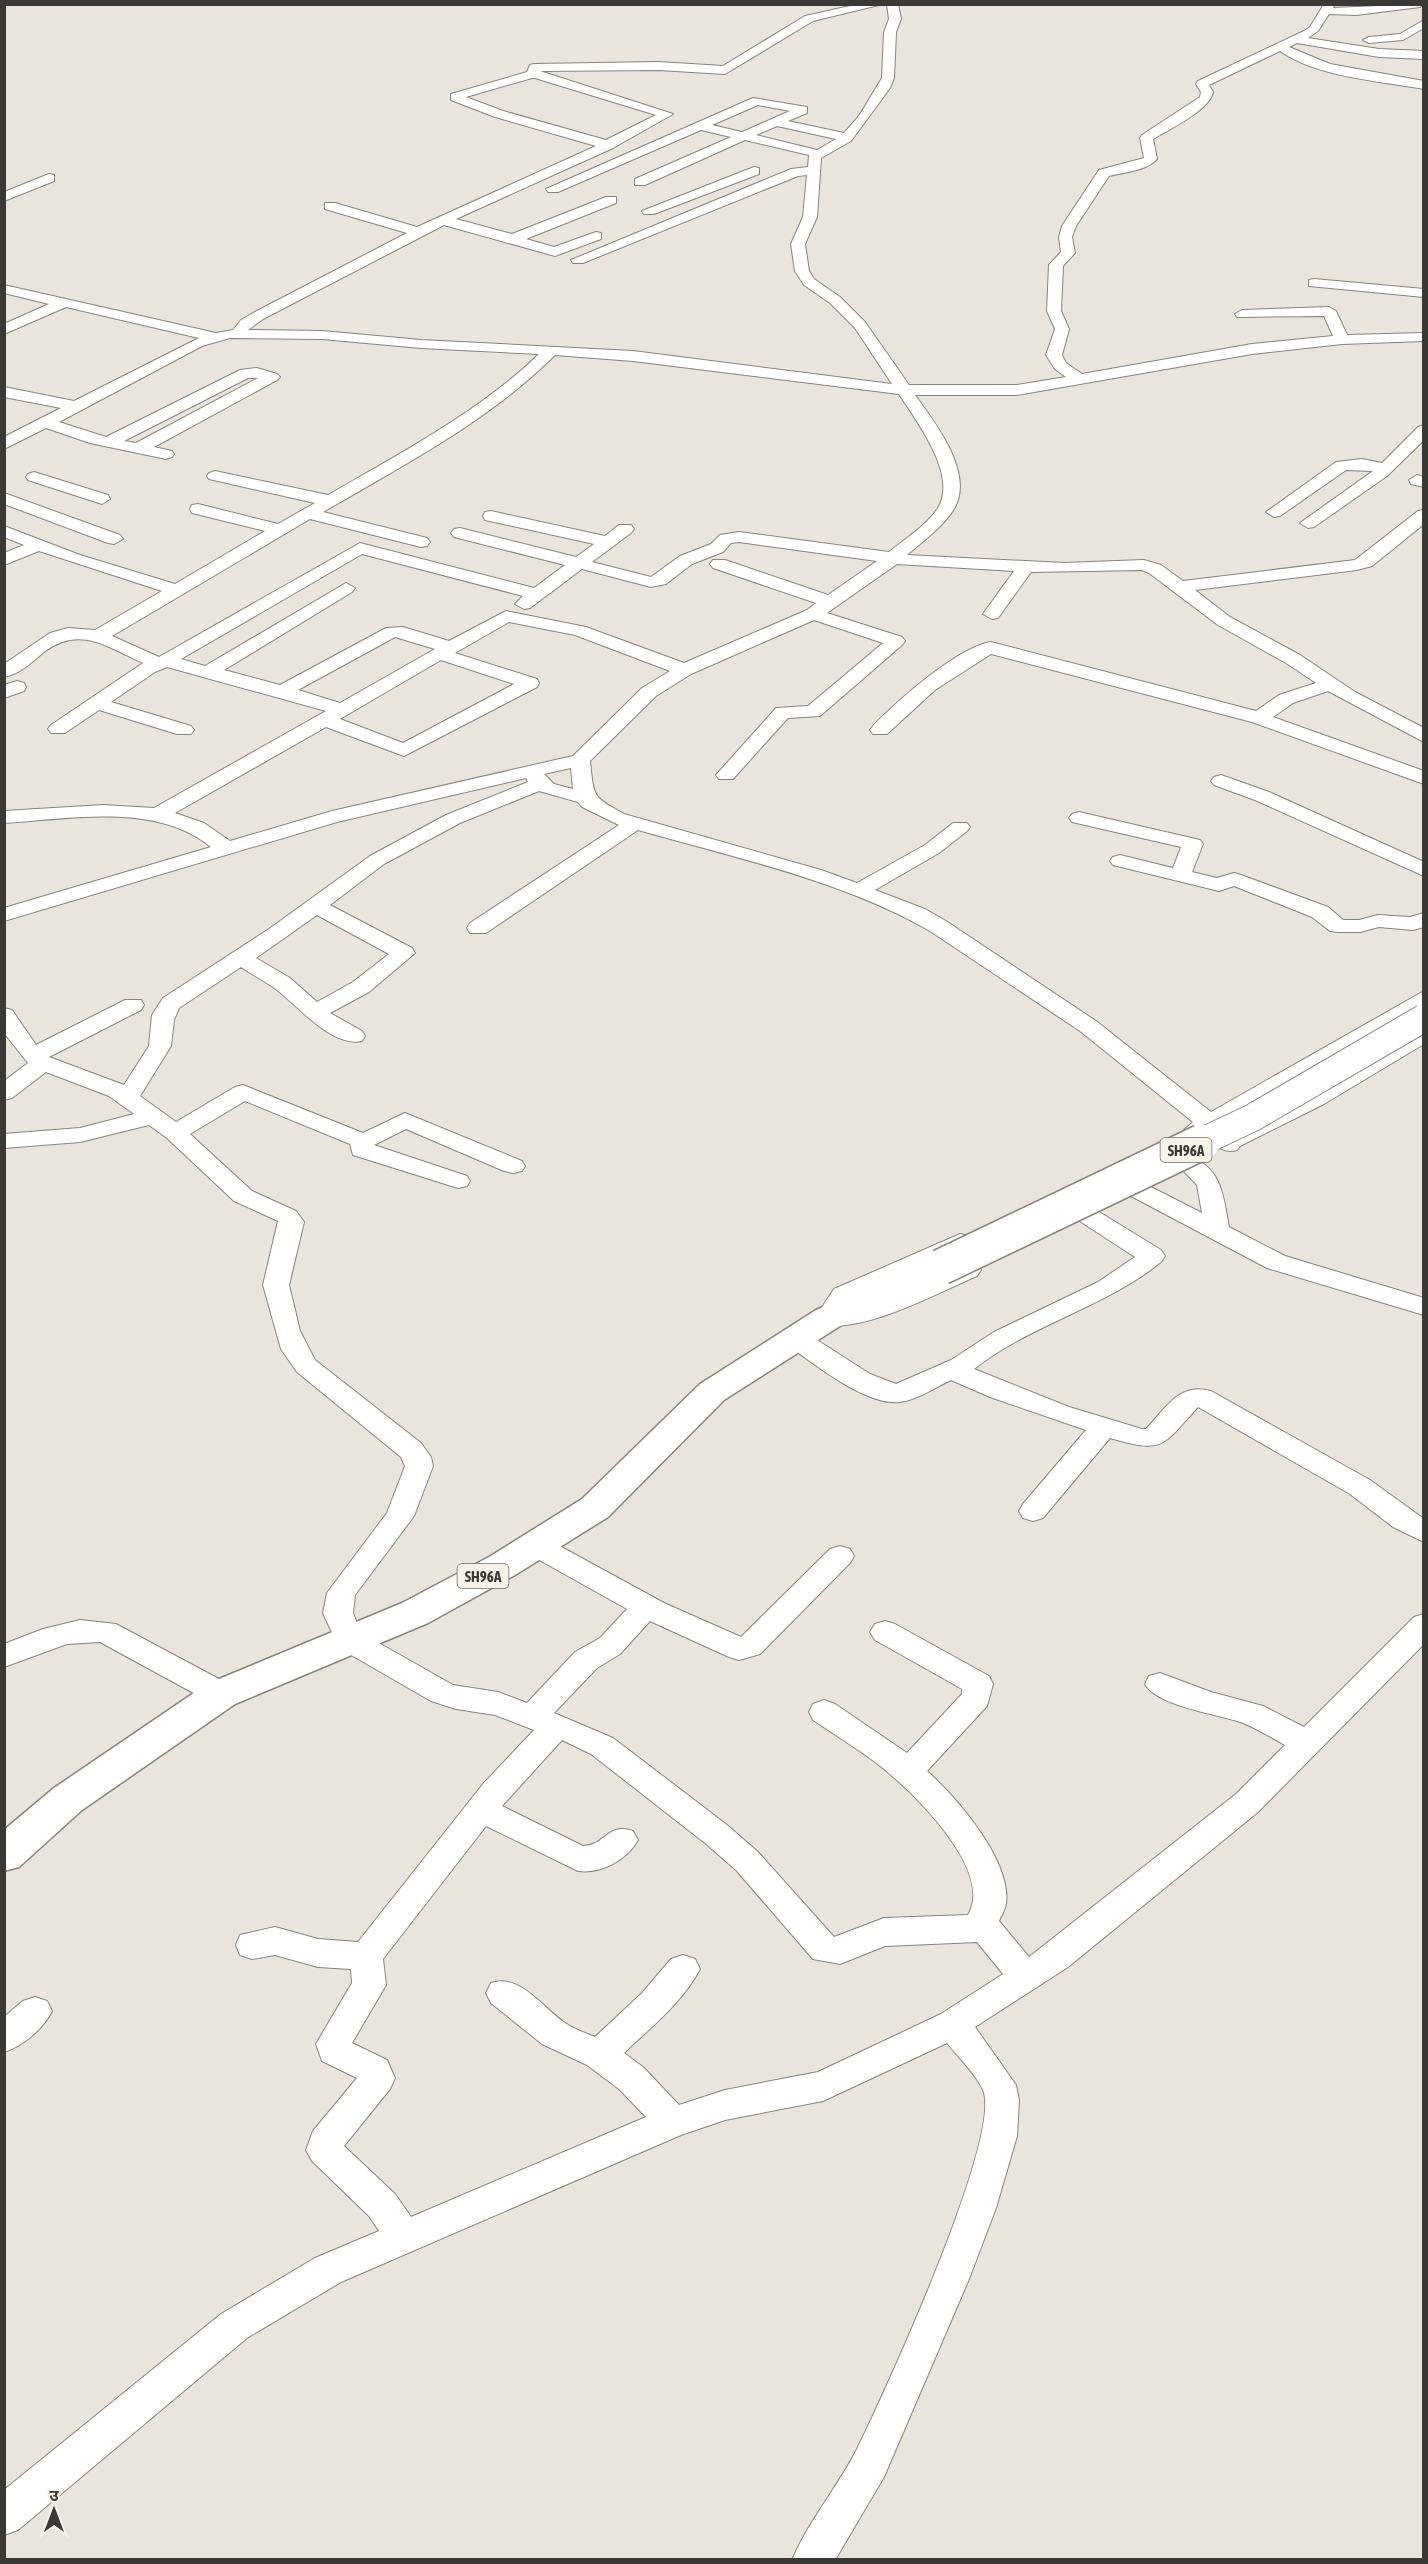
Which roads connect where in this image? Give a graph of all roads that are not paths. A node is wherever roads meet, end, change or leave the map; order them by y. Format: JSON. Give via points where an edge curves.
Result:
{"nodes":[{"id":1,"x":878,"y":4,"type":"edge"},
{"id":2,"x":892,"y":4,"type":"edge"},
{"id":3,"x":1420,"y":4,"type":"edge"},
{"id":4,"x":1328,"y":8,"type":"edge"},
{"id":5,"x":1356,"y":12,"type":"junction"},
{"id":6,"x":1423,"y":23,"type":"edge"},
{"id":7,"x":1295,"y":39,"type":"junction"},
{"id":8,"x":1313,"y":40,"type":"junction"},
{"id":9,"x":1280,"y":46,"type":"junction"},
{"id":10,"x":1424,"y":55,"type":"edge"},
{"id":11,"x":535,"y":74,"type":"junction"},
{"id":12,"x":1424,"y":85,"type":"edge"},
{"id":13,"x":776,"y":122,"type":"junction"},
{"id":14,"x":700,"y":126,"type":"junction"},
{"id":15,"x":744,"y":136,"type":"junction"},
{"id":16,"x":847,"y":138,"type":"junction"},
{"id":17,"x":603,"y":147,"type":"junction"},
{"id":18,"x":629,"y":156,"type":"junction"},
{"id":19,"x":816,"y":163,"type":"junction"},
{"id":20,"x":598,"y":167,"type":"junction"},
{"id":21,"x":49,"y":178,"type":"dead end"},
{"id":22,"x":630,"y":179,"type":"junction"},
{"id":23,"x":561,"y":185,"type":"junction"},
{"id":24,"x":540,"y":194,"type":"dead end"},
{"id":25,"x":689,"y":196,"type":"junction"},
{"id":26,"x":4,"y":197,"type":"edge"},
{"id":27,"x":330,"y":206,"type":"dead end"},
{"id":28,"x":465,"y":211,"type":"junction"},
{"id":29,"x":570,"y":216,"type":"junction"},
{"id":30,"x":443,"y":220,"type":"junction"},
{"id":31,"x":680,"y":220,"type":"junction"},
{"id":32,"x":613,"y":229,"type":"junction"},
{"id":33,"x":419,"y":232,"type":"junction"},
{"id":34,"x":512,"y":234,"type":"junction"},
{"id":35,"x":638,"y":237,"type":"junction"},
{"id":36,"x":578,"y":260,"type":"dead end"},
{"id":37,"x":1314,"y":283,"type":"dead end"},
{"id":38,"x":4,"y":289,"type":"edge"},
{"id":39,"x":1424,"y":293,"type":"edge"},
{"id":40,"x":61,"y":302,"type":"junction"},
{"id":41,"x":1242,"y":314,"type":"dead end"},
{"id":42,"x":4,"y":330,"type":"edge"},
{"id":43,"x":237,"y":334,"type":"junction"},
{"id":44,"x":1424,"y":337,"type":"edge"},
{"id":45,"x":214,"y":338,"type":"junction"},
{"id":46,"x":1342,"y":340,"type":"junction"},
{"id":47,"x":551,"y":350,"type":"junction"},
{"id":48,"x":1080,"y":380,"type":"junction"},
{"id":49,"x":902,"y":390,"type":"junction"},
{"id":50,"x":4,"y":392,"type":"edge"},
{"id":51,"x":79,"y":407,"type":"junction"},
{"id":52,"x":47,"y":423,"type":"junction"},
{"id":53,"x":1424,"y":430,"type":"edge"},
{"id":54,"x":109,"y":442,"type":"junction"},
{"id":55,"x":4,"y":444,"type":"edge"},
{"id":56,"x":139,"y":448,"type":"junction"},
{"id":57,"x":166,"y":454,"type":"dead end"},
{"id":58,"x":51,"y":467,"type":"dead end"},
{"id":59,"x":1386,"y":469,"type":"junction"},
{"id":60,"x":215,"y":476,"type":"dead end"},
{"id":61,"x":16,"y":487,"type":"edge"},
{"id":62,"x":102,"y":499,"type":"dead end"},
{"id":63,"x":331,"y":501,"type":"junction"},
{"id":64,"x":198,"y":508,"type":"dead end"},
{"id":65,"x":1274,"y":512,"type":"dead end"},
{"id":66,"x":309,"y":514,"type":"junction"},
{"id":67,"x":491,"y":516,"type":"dead end"},
{"id":68,"x":1421,"y":519,"type":"edge"},
{"id":69,"x":1308,"y":523,"type":"dead end"},
{"id":70,"x":625,"y":529,"type":"dead end"},
{"id":71,"x":4,"y":531,"type":"edge"},
{"id":72,"x":280,"y":531,"type":"junction"},
{"id":73,"x":460,"y":533,"type":"dead end"},
{"id":74,"x":114,"y":539,"type":"dead end"},
{"id":75,"x":421,"y":542,"type":"dead end"},
{"id":76,"x":609,"y":542,"type":"junction"},
{"id":77,"x":38,"y":545,"type":"junction"},
{"id":78,"x":893,"y":558,"type":"junction"},
{"id":79,"x":4,"y":560,"type":"edge"},
{"id":80,"x":580,"y":563,"type":"junction"},
{"id":81,"x":718,"y":564,"type":"dead end"},
{"id":82,"x":1026,"y":566,"type":"junction"},
{"id":83,"x":1180,"y":587,"type":"junction"},
{"id":84,"x":346,"y":588,"type":"dead end"},
{"id":85,"x":176,"y":590,"type":"junction"},
{"id":86,"x":537,"y":594,"type":"junction"},
{"id":87,"x":830,"y":602,"type":"junction"},
{"id":88,"x":813,"y":614,"type":"junction"},
{"id":89,"x":992,"y":614,"type":"dead end"},
{"id":90,"x":506,"y":616,"type":"junction"},
{"id":91,"x":98,"y":636,"type":"junction"},
{"id":92,"x":445,"y":651,"type":"junction"},
{"id":93,"x":161,"y":662,"type":"junction"},
{"id":94,"x":684,"y":670,"type":"junction"},
{"id":95,"x":4,"y":672,"type":"edge"},
{"id":96,"x":208,"y":672,"type":"junction"},
{"id":97,"x":1330,"y":684,"type":"junction"},
{"id":98,"x":282,"y":691,"type":"junction"},
{"id":99,"x":99,"y":704,"type":"junction"},
{"id":100,"x":344,"y":710,"type":"junction"},
{"id":101,"x":1259,"y":718,"type":"junction"},
{"id":102,"x":326,"y":720,"type":"junction"},
{"id":103,"x":58,"y":729,"type":"dead end"},
{"id":104,"x":184,"y":730,"type":"dead end"},
{"id":105,"x":880,"y":730,"type":"dead end"},
{"id":106,"x":1424,"y":736,"type":"edge"},
{"id":107,"x":580,"y":760,"type":"junction"},
{"id":108,"x":726,"y":775,"type":"dead end"},
{"id":109,"x":536,"y":778,"type":"junction"},
{"id":110,"x":1424,"y":778,"type":"edge"},
{"id":111,"x":1221,"y":781,"type":"dead end"},
{"id":112,"x":586,"y":796,"type":"junction"},
{"id":113,"x":155,"y":816,"type":"junction"},
{"id":114,"x":4,"y":817,"type":"edge"},
{"id":115,"x":1078,"y":818,"type":"dead end"},
{"id":116,"x":635,"y":823,"type":"junction"},
{"id":117,"x":960,"y":827,"type":"dead end"},
{"id":118,"x":227,"y":849,"type":"junction"},
{"id":119,"x":1120,"y":861,"type":"dead end"},
{"id":120,"x":1424,"y":870,"type":"edge"},
{"id":121,"x":1179,"y":876,"type":"junction"},
{"id":122,"x":859,"y":891,"type":"junction"},
{"id":123,"x":316,"y":906,"type":"junction"},
{"id":124,"x":4,"y":915,"type":"edge"},
{"id":125,"x":1424,"y":919,"type":"edge"},
{"id":126,"x":478,"y":928,"type":"dead end"},
{"id":127,"x":239,"y":957,"type":"junction"},
{"id":128,"x":1424,"y":998,"type":"edge"},
{"id":129,"x":133,"y":1005,"type":"dead end"},
{"id":130,"x":315,"y":1012,"type":"junction"},
{"id":131,"x":4,"y":1015,"type":"edge"},
{"id":132,"x":1424,"y":1018,"type":"edge"},
{"id":133,"x":1424,"y":1034,"type":"edge"},
{"id":134,"x":354,"y":1036,"type":"dead end"},
{"id":135,"x":38,"y":1060,"type":"junction"},
{"id":136,"x":4,"y":1093,"type":"edge"},
{"id":137,"x":127,"y":1098,"type":"junction"},
{"id":138,"x":152,"y":1116,"type":"junction"},
{"id":139,"x":1210,"y":1123,"type":"junction"},
{"id":140,"x":175,"y":1133,"type":"junction"},
{"id":141,"x":4,"y":1141,"type":"edge"},
{"id":142,"x":362,"y":1141,"type":"junction"},
{"id":143,"x":1229,"y":1145,"type":"junction"},
{"id":144,"x":1190,"y":1165,"type":"junction"},
{"id":145,"x":513,"y":1166,"type":"dead end"},
{"id":146,"x":458,"y":1181,"type":"dead end"},
{"id":147,"x":1140,"y":1191,"type":"junction"},
{"id":148,"x":1087,"y":1215,"type":"junction"},
{"id":149,"x":1216,"y":1231,"type":"junction"},
{"id":150,"x":1424,"y":1307,"type":"edge"},
{"id":151,"x":828,"y":1318,"type":"junction"},
{"id":152,"x":794,"y":1337,"type":"junction"},
{"id":153,"x":956,"y":1370,"type":"junction"},
{"id":154,"x":1103,"y":1428,"type":"junction"},
{"id":155,"x":1033,"y":1511,"type":"dead end"},
{"id":156,"x":1424,"y":1532,"type":"edge"},
{"id":157,"x":535,"y":1545,"type":"junction"},
{"id":158,"x":840,"y":1556,"type":"dead end"},
{"id":159,"x":646,"y":1607,"type":"junction"},
{"id":160,"x":1424,"y":1625,"type":"edge"},
{"id":161,"x":885,"y":1632,"type":"dead end"},
{"id":162,"x":349,"y":1640,"type":"junction"},
{"id":163,"x":4,"y":1656,"type":"edge"},
{"id":164,"x":1160,"y":1684,"type":"dead end"},
{"id":165,"x":221,"y":1694,"type":"junction"},
{"id":166,"x":824,"y":1712,"type":"dead end"},
{"id":167,"x":544,"y":1721,"type":"junction"},
{"id":168,"x":1307,"y":1742,"type":"junction"},
{"id":169,"x":908,"y":1772,"type":"junction"},
{"id":170,"x":482,"y":1810,"type":"junction"},
{"id":171,"x":622,"y":1840,"type":"dead end"},
{"id":172,"x":4,"y":1855,"type":"edge"},
{"id":173,"x":978,"y":1928,"type":"junction"},
{"id":174,"x":252,"y":1945,"type":"dead end"},
{"id":175,"x":366,"y":1956,"type":"junction"},
{"id":176,"x":683,"y":1969,"type":"dead end"},
{"id":177,"x":1026,"y":1977,"type":"junction"},
{"id":178,"x":503,"y":1993,"type":"dead end"},
{"id":179,"x":35,"y":2011,"type":"dead end"},
{"id":180,"x":952,"y":2024,"type":"junction"},
{"id":181,"x":4,"y":2038,"type":"edge"},
{"id":182,"x":599,"y":2055,"type":"junction"},
{"id":183,"x":673,"y":2122,"type":"junction"},
{"id":184,"x":404,"y":2238,"type":"junction"},
{"id":185,"x":4,"y":2516,"type":"edge"},
{"id":186,"x":812,"y":2559,"type":"edge"}],
"edges":[{"from":1,"to":11,"type":"street","via":[[809,18],[725,70],[540,67],[532,70]]},
{"from":2,"to":16,"type":"street","via":[[895,19],[890,32],[888,78],[880,96]]},
{"from":3,"to":5,"type":"street"},
{"from":4,"to":5,"type":"street"},
{"from":4,"to":7,"type":"street","via":[[1314,29]]},
{"from":5,"to":6,"type":"street"},
{"from":6,"to":8,"type":"street","via":[[1400,38]]},
{"from":7,"to":8,"type":"street"},
{"from":7,"to":9,"type":"street"},
{"from":8,"to":10,"type":"street","via":[[1379,53]]},
{"from":9,"to":12,"type":"street","via":[[1311,62]]},
{"from":9,"to":48,"type":"street","via":[[1202,84],[1206,98],[1146,138],[1151,159],[1104,173],[1075,216],[1065,240],[1068,253],[1056,265],[1054,311],[1062,328],[1054,355],[1060,366]]},
{"from":11,"to":17,"type":"street","via":[[667,114]]},
{"from":11,"to":17,"type":"street","via":[[455,97]]},
{"from":13,"to":14,"type":"street","via":[[803,110],[757,101]]},
{"from":13,"to":15,"type":"street"},
{"from":13,"to":16,"type":"street"},
{"from":14,"to":15,"type":"street"},
{"from":14,"to":18,"type":"street"},
{"from":15,"to":19,"type":"street"},
{"from":15,"to":22,"type":"street"},
{"from":16,"to":19,"type":"street"},
{"from":17,"to":18,"type":"street"},
{"from":17,"to":28,"type":"street"},
{"from":18,"to":20,"type":"street"},
{"from":19,"to":25,"type":"street","via":[[777,162]]},
{"from":19,"to":31,"type":"street"},
{"from":19,"to":49,"type":"street","via":[[810,217],[798,244],[802,271],[809,282],[860,325]]},
{"from":20,"to":22,"type":"street"},
{"from":20,"to":23,"type":"street"},
{"from":21,"to":26,"type":"street"},
{"from":22,"to":25,"type":"street"},
{"from":23,"to":24,"type":"street"},
{"from":23,"to":29,"type":"street","via":[[616,201]]},
{"from":25,"to":31,"type":"street","via":[[644,210]]},
{"from":27,"to":33,"type":"street"},
{"from":28,"to":30,"type":"street"},
{"from":28,"to":34,"type":"street"},
{"from":29,"to":32,"type":"street"},
{"from":29,"to":34,"type":"street","via":[[533,231]]},
{"from":30,"to":33,"type":"street"},
{"from":30,"to":34,"type":"street"},
{"from":31,"to":35,"type":"street"},
{"from":32,"to":34,"type":"street","via":[[555,252]]},
{"from":32,"to":35,"type":"street"},
{"from":33,"to":43,"type":"street","via":[[267,311],[246,323]]},
{"from":35,"to":36,"type":"street"},
{"from":37,"to":39,"type":"street"},
{"from":38,"to":40,"type":"street"},
{"from":40,"to":42,"type":"street"},
{"from":40,"to":45,"type":"street"},
{"from":41,"to":46,"type":"street","via":[[1329,312]]},
{"from":43,"to":45,"type":"street"},
{"from":43,"to":47,"type":"street","via":[[322,335],[422,345]]},
{"from":44,"to":46,"type":"street"},
{"from":45,"to":51,"type":"street","via":[[197,343]]},
{"from":46,"to":48,"type":"street","via":[[1252,350]]},
{"from":47,"to":49,"type":"street","via":[[633,356]]},
{"from":47,"to":63,"type":"street","via":[[511,387],[416,451]]},
{"from":48,"to":49,"type":"street","via":[[1017,390]]},
{"from":49,"to":78,"type":"street","via":[[949,466],[952,489],[948,507],[937,520]]},
{"from":50,"to":51,"type":"street"},
{"from":51,"to":52,"type":"street"},
{"from":52,"to":54,"type":"street"},
{"from":52,"to":55,"type":"street"},
{"from":53,"to":59,"type":"street"},
{"from":54,"to":56,"type":"street"},
{"from":54,"to":56,"type":"street","via":[[245,373],[272,377]]},
{"from":56,"to":57,"type":"street"},
{"from":58,"to":61,"type":"street"},
{"from":59,"to":65,"type":"street","via":[[1342,465]]},
{"from":59,"to":69,"type":"street"},
{"from":60,"to":63,"type":"street"},
{"from":61,"to":62,"type":"street"},
{"from":61,"to":74,"type":"street"},
{"from":63,"to":66,"type":"street"},
{"from":64,"to":72,"type":"street"},
{"from":66,"to":72,"type":"street"},
{"from":66,"to":75,"type":"street"},
{"from":67,"to":76,"type":"street"},
{"from":68,"to":83,"type":"street","via":[[1357,565]]},
{"from":70,"to":76,"type":"street"},
{"from":71,"to":77,"type":"street"},
{"from":72,"to":85,"type":"street"},
{"from":73,"to":80,"type":"street"},
{"from":76,"to":80,"type":"street"},
{"from":77,"to":79,"type":"street"},
{"from":77,"to":85,"type":"street"},
{"from":78,"to":80,"type":"street","via":[[739,537],[726,539],[717,548],[686,560],[655,581]]},
{"from":78,"to":82,"type":"street"},
{"from":78,"to":87,"type":"street"},
{"from":80,"to":86,"type":"street"},
{"from":81,"to":87,"type":"street"},
{"from":82,"to":83,"type":"street","via":[[1144,565],[1155,568]]},
{"from":82,"to":89,"type":"street"},
{"from":83,"to":97,"type":"street","via":[[1224,621]]},
{"from":84,"to":96,"type":"street"},
{"from":85,"to":91,"type":"street"},
{"from":86,"to":90,"type":"street"},
{"from":86,"to":93,"type":"street","via":[[360,548]]},
{"from":87,"to":88,"type":"street"},
{"from":88,"to":94,"type":"street"},
{"from":88,"to":108,"type":"street","via":[[896,639],[896,643],[813,712],[783,712]]},
{"from":90,"to":92,"type":"street"},
{"from":90,"to":94,"type":"street","via":[[580,631]]},
{"from":91,"to":93,"type":"street"},
{"from":91,"to":95,"type":"street","via":[[72,632],[54,636]]},
{"from":92,"to":98,"type":"street","via":[[403,632],[392,632]]},
{"from":92,"to":100,"type":"street"},
{"from":92,"to":102,"type":"street","via":[[530,683],[404,750]]},
{"from":93,"to":96,"type":"street"},
{"from":93,"to":99,"type":"street"},
{"from":94,"to":107,"type":"street","via":[[649,692]]},
{"from":96,"to":98,"type":"street"},
{"from":97,"to":101,"type":"street","via":[[1286,699]]},
{"from":97,"to":106,"type":"street"},
{"from":98,"to":100,"type":"street"},
{"from":99,"to":103,"type":"street"},
{"from":99,"to":104,"type":"street"},
{"from":100,"to":102,"type":"street"},
{"from":101,"to":105,"type":"street","via":[[988,648],[921,692]]},
{"from":101,"to":110,"type":"street"},
{"from":102,"to":113,"type":"street"},
{"from":107,"to":109,"type":"street"},
{"from":107,"to":112,"type":"street"},
{"from":109,"to":112,"type":"street","via":[[561,793]]},
{"from":109,"to":118,"type":"street","via":[[490,780],[332,817]]},
{"from":109,"to":123,"type":"street","via":[[377,860]]},
{"from":111,"to":120,"type":"street"},
{"from":112,"to":116,"type":"street","via":[[589,803]]},
{"from":113,"to":114,"type":"street","via":[[116,812]]},
{"from":113,"to":118,"type":"street","via":[[195,826]]},
{"from":115,"to":121,"type":"street","via":[[1193,844]]},
{"from":116,"to":122,"type":"street","via":[[766,858]]},
{"from":116,"to":126,"type":"street"},
{"from":117,"to":122,"type":"street","via":[[932,849]]},
{"from":118,"to":124,"type":"street"},
{"from":119,"to":121,"type":"street"},
{"from":121,"to":125,"type":"street","via":[[1219,885],[1234,879],[1320,912],[1338,926],[1378,921],[1413,924]]},
{"from":122,"to":139,"type":"street","via":[[938,926],[1088,1026]]},
{"from":123,"to":127,"type":"street"},
{"from":123,"to":130,"type":"street","via":[[404,953],[361,987]]},
{"from":127,"to":130,"type":"street","via":[[282,983]]},
{"from":127,"to":137,"type":"street","via":[[163,1012],[162,1042]]},
{"from":128,"to":139,"type":"street"},
{"from":129,"to":135,"type":"street"},
{"from":130,"to":134,"type":"street"},
{"from":131,"to":135,"type":"street"},
{"from":132,"to":151,"type":"main road","number":"SH96A","bridge":true,"via":[[1252,1118]]},
{"from":133,"to":143,"type":"street","via":[[1316,1099]]},
{"from":135,"to":136,"type":"street"},
{"from":135,"to":137,"type":"street","via":[[98,1081]]},
{"from":137,"to":138,"type":"street"},
{"from":138,"to":140,"type":"street"},
{"from":138,"to":141,"type":"street","via":[[72,1137]]},
{"from":139,"to":143,"type":"street"},
{"from":139,"to":151,"type":"street","via":[[1117,1172],[869,1281],[843,1295]]},
{"from":140,"to":142,"type":"street","via":[[243,1092]]},
{"from":140,"to":162,"type":"street","via":[[243,1196],[292,1222],[276,1285],[294,1349],[306,1366],[417,1457],[419,1466],[400,1516],[340,1593],[338,1613]]},
{"from":142,"to":145,"type":"street","via":[[405,1120]]},
{"from":142,"to":146,"type":"street","via":[[361,1150]]},
{"from":143,"to":144,"type":"street"},
{"from":144,"to":147,"type":"street"},
{"from":144,"to":149,"type":"street","via":[[1209,1183]]},
{"from":147,"to":148,"type":"street"},
{"from":147,"to":149,"type":"street"},
{"from":148,"to":151,"type":"street","via":[[892,1304],[868,1313]]},
{"from":148,"to":153,"type":"street","via":[[1152,1256],[1110,1284],[988,1346]]},
{"from":149,"to":150,"type":"street","via":[[1276,1262]]},
{"from":151,"to":152,"type":"main road","number":"SH96A"},
{"from":152,"to":153,"type":"street","via":[[866,1383],[895,1394],[946,1369]]},
{"from":152,"to":157,"type":"main road","number":"SH96A","via":[[712,1392],[595,1508]]},
{"from":153,"to":154,"type":"street","via":[[999,1391]]},
{"from":154,"to":155,"type":"street"},
{"from":154,"to":156,"type":"street","via":[[1153,1438],[1192,1397],[1207,1398],[1360,1487]]},
{"from":157,"to":159,"type":"street"},
{"from":157,"to":162,"type":"main road","number":"SH96A","via":[[415,1613]]},
{"from":158,"to":159,"type":"street","via":[[750,1646],[731,1647]]},
{"from":159,"to":167,"type":"street","via":[[610,1646],[586,1660]]},
{"from":160,"to":168,"type":"street"},
{"from":161,"to":169,"type":"street","via":[[978,1684],[976,1698]]},
{"from":162,"to":165,"type":"main road","number":"SH96A"},
{"from":162,"to":167,"type":"street","via":[[442,1693],[498,1704]]},
{"from":163,"to":165,"type":"street","via":[[57,1635],[95,1630],[106,1632]]},
{"from":164,"to":168,"type":"street","via":[[1205,1702],[1252,1714]]},
{"from":165,"to":172,"type":"main road","number":"SH96A","via":[[68,1799]]},
{"from":166,"to":169,"type":"street"},
{"from":167,"to":170,"type":"street"},
{"from":167,"to":173,"type":"street","via":[[602,1746],[716,1834],[747,1861],[825,1949],[840,1952],[884,1932]]},
{"from":168,"to":177,"type":"street","via":[[1247,1803]]},
{"from":169,"to":173,"type":"street","via":[[973,1848],[986,1872],[990,1905]]},
{"from":170,"to":171,"type":"street","via":[[587,1860],[600,1857]]},
{"from":170,"to":175,"type":"street"},
{"from":173,"to":177,"type":"street","via":[[988,1931]]},
{"from":174,"to":175,"type":"street","via":[[275,1941],[318,1953]]},
{"from":175,"to":184,"type":"street","via":[[369,1985],[332,2048],[375,2071],[378,2078],[325,2142],[324,2150],[382,2205]]},
{"from":176,"to":182,"type":"street"},
{"from":177,"to":180,"type":"street"},
{"from":178,"to":182,"type":"street","via":[[554,2034]]},
{"from":179,"to":181,"type":"street"},
{"from":180,"to":183,"type":"street","via":[[823,2086],[725,2105]]},
{"from":180,"to":186,"type":"street","via":[[999,2085],[999,2136],[978,2208],[951,2279],[875,2453]]},
{"from":182,"to":183,"type":"street","via":[[631,2078]]},
{"from":183,"to":184,"type":"street"},
{"from":184,"to":185,"type":"street","via":[[328,2271],[234,2326]]}]}
